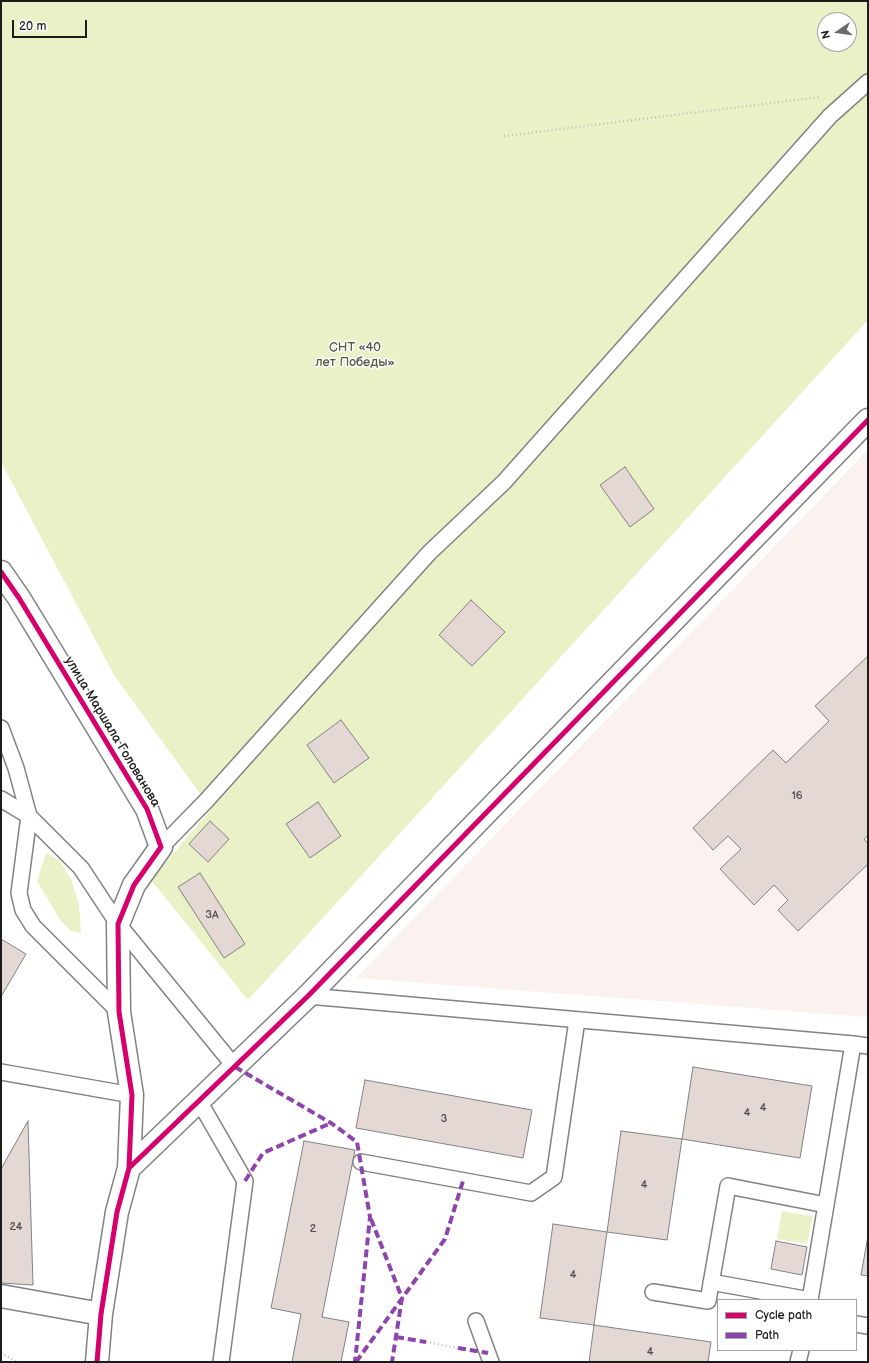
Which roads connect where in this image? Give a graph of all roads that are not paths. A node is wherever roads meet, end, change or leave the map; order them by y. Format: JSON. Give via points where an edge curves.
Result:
{"nodes":[{"id":1,"x":868,"y":82,"type":"edge"},
{"id":2,"x":868,"y":420,"type":"edge"},
{"id":3,"x":1,"y":572,"type":"edge"},
{"id":4,"x":1,"y":728,"type":"edge"},
{"id":5,"x":1,"y":800,"type":"edge"},
{"id":6,"x":29,"y":816,"type":"junction"},
{"id":7,"x":161,"y":847,"type":"junction"},
{"id":8,"x":118,"y":924,"type":"junction"},
{"id":9,"x":308,"y":996,"type":"junction"},
{"id":10,"x":119,"y":1012,"type":"junction"},
{"id":11,"x":577,"y":1020,"type":"junction"},
{"id":12,"x":861,"y":1045,"type":"edge"},
{"id":13,"x":235,"y":1067,"type":"junction"},
{"id":14,"x":1,"y":1072,"type":"edge"},
{"id":15,"x":132,"y":1095,"type":"junction"},
{"id":16,"x":200,"y":1101,"type":"junction"},
{"id":17,"x":361,"y":1162,"type":"dead end"},
{"id":18,"x":128,"y":1168,"type":"junction"},
{"id":19,"x":826,"y":1205,"type":"junction"},
{"id":20,"x":712,"y":1282,"type":"junction"},
{"id":21,"x":653,"y":1292,"type":"dead end"},
{"id":22,"x":1,"y":1296,"type":"edge"},
{"id":23,"x":805,"y":1299,"type":"edge"},
{"id":24,"x":810,"y":1299,"type":"edge"},
{"id":25,"x":101,"y":1314,"type":"junction"},
{"id":26,"x":476,"y":1321,"type":"dead end"},
{"id":27,"x":857,"y":1324,"type":"edge"},
{"id":28,"x":868,"y":1326,"type":"edge"},
{"id":29,"x":801,"y":1351,"type":"edge"},
{"id":30,"x":97,"y":1362,"type":"edge"},
{"id":31,"x":221,"y":1362,"type":"edge"},
{"id":32,"x":491,"y":1362,"type":"edge"},
{"id":33,"x":798,"y":1362,"type":"edge"}],
"edges":[{"from":1,"to":7,"type":"lane","via":[[830,116],[504,482],[429,553],[206,801]]},
{"from":2,"to":9,"type":"street"},
{"from":3,"to":7,"type":"street","name":"улица Маршала Голованова","via":[[147,809]]},
{"from":4,"to":6,"type":"lane","via":[[16,768]]},
{"from":5,"to":6,"type":"lane"},
{"from":6,"to":8,"type":"lane","via":[[81,868]]},
{"from":6,"to":10,"type":"lane","via":[[19,893],[22,910],[33,926]]},
{"from":7,"to":8,"type":"street","via":[[134,885]]},
{"from":8,"to":10,"type":"street"},
{"from":8,"to":13,"type":"lane"},
{"from":9,"to":11,"type":"lane"},
{"from":9,"to":13,"type":"street"},
{"from":10,"to":15,"type":"street"},
{"from":11,"to":12,"type":"lane"},
{"from":11,"to":17,"type":"lane","via":[[554,1177],[531,1193]]},
{"from":12,"to":19,"type":"lane"},
{"from":13,"to":16,"type":"street"},
{"from":14,"to":15,"type":"lane"},
{"from":15,"to":18,"type":"street"},
{"from":16,"to":18,"type":"street"},
{"from":16,"to":31,"type":"lane","via":[[246,1181]]},
{"from":18,"to":25,"type":"street","via":[[117,1212]]},
{"from":19,"to":20,"type":"lane","via":[[728,1186]]},
{"from":19,"to":24,"type":"lane"},
{"from":20,"to":21,"type":"lane","via":[[708,1302]]},
{"from":20,"to":23,"type":"lane"},
{"from":22,"to":25,"type":"street"},
{"from":25,"to":30,"type":"street"},
{"from":26,"to":32,"type":"lane"},
{"from":27,"to":28,"type":"lane"},
{"from":29,"to":33,"type":"lane"}]}
